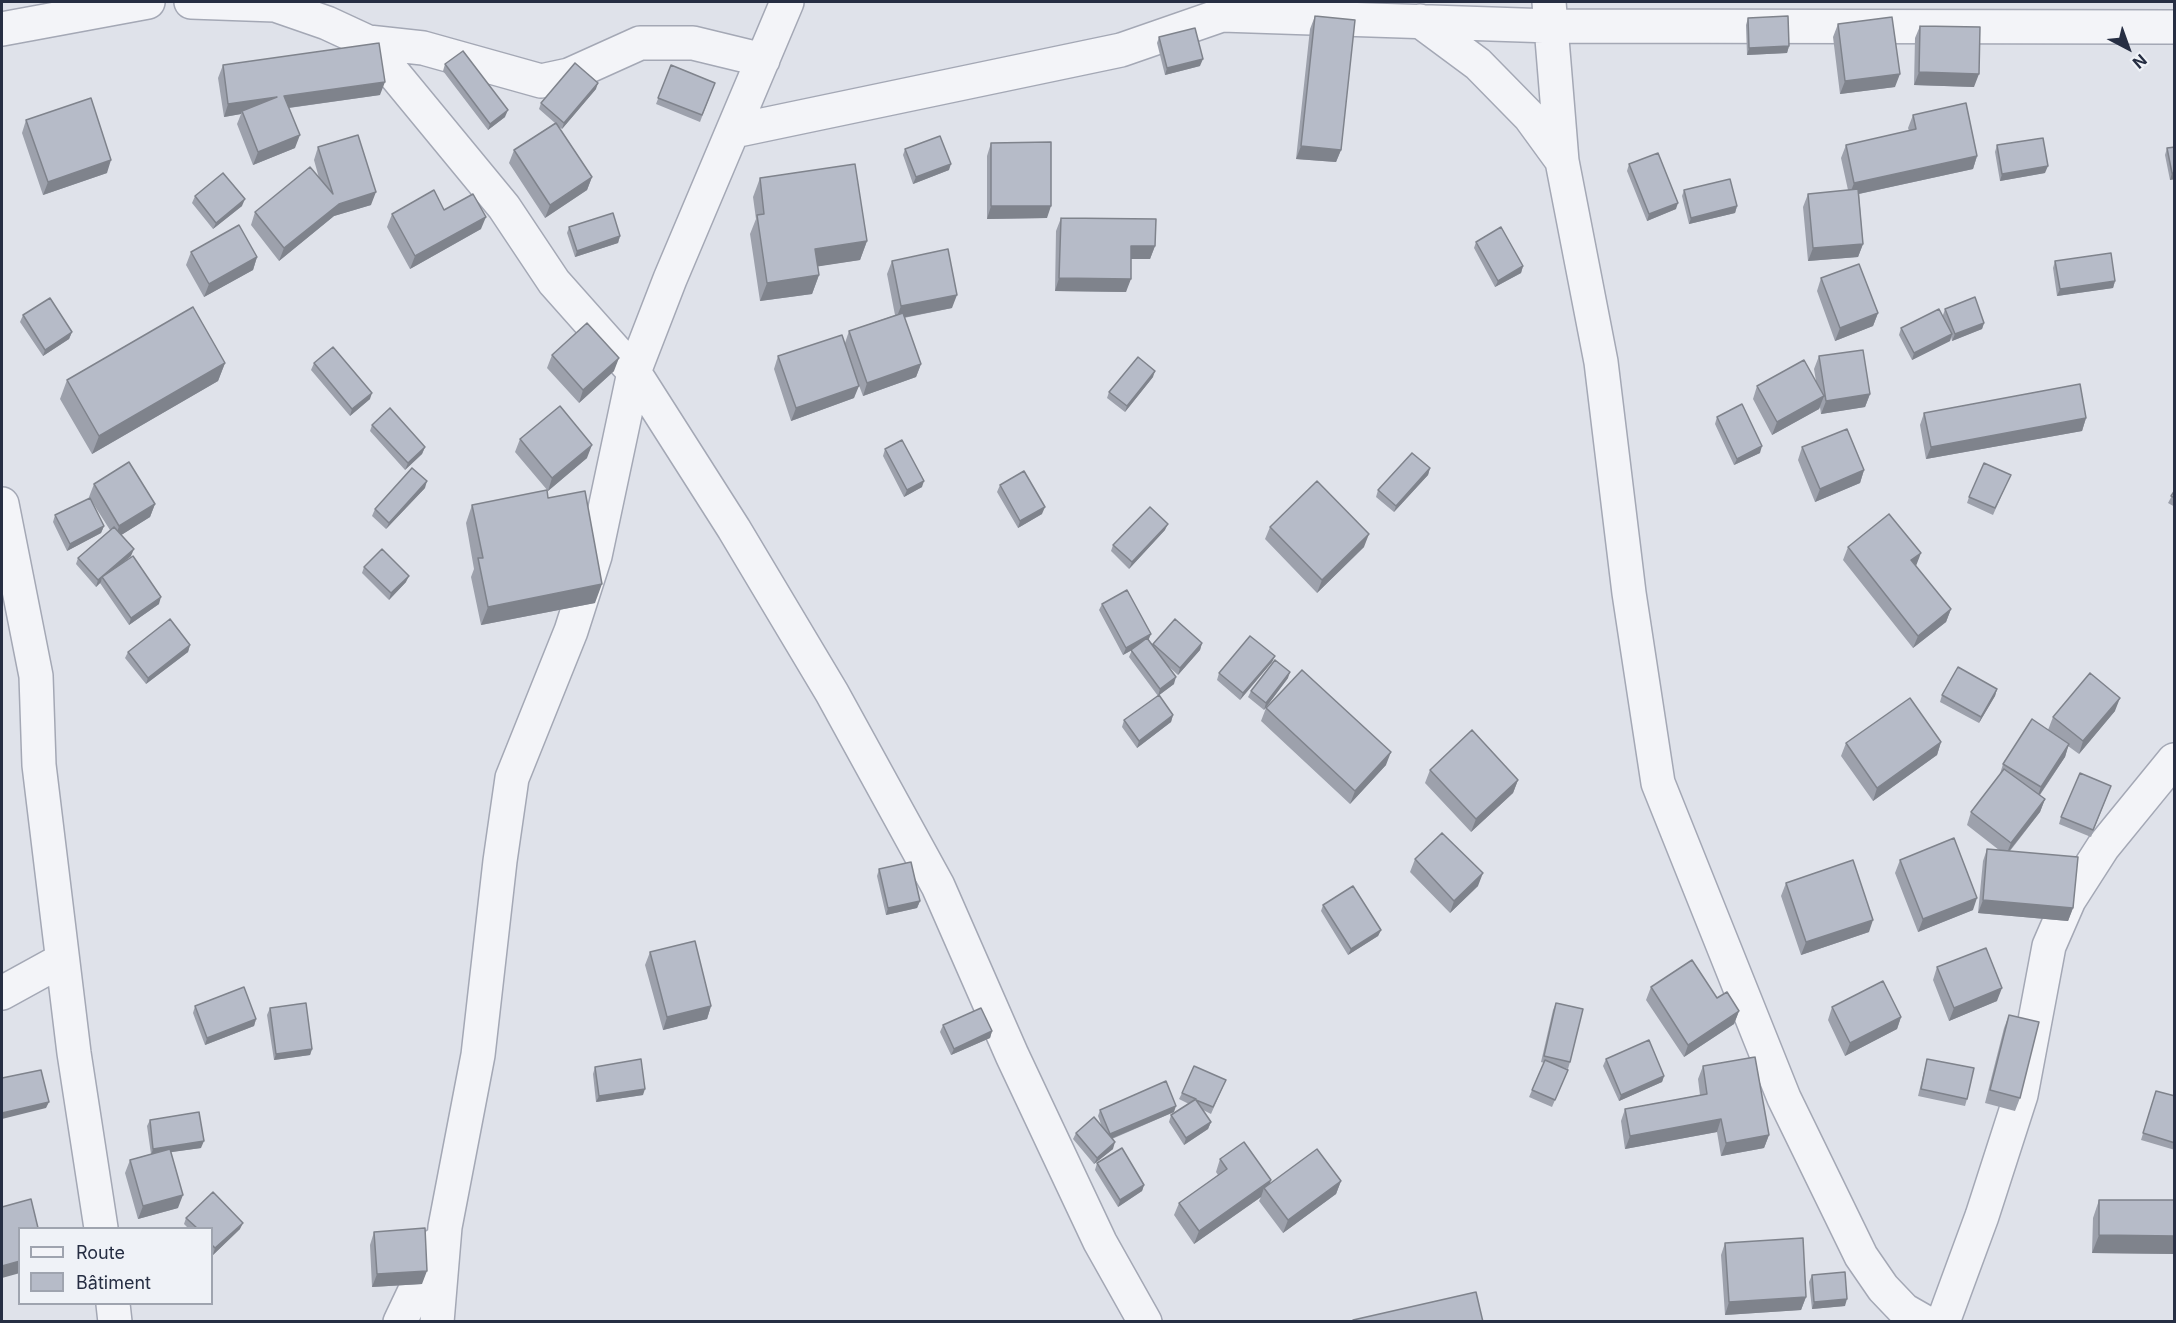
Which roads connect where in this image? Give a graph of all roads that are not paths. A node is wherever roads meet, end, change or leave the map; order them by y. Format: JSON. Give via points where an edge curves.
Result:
{"nodes":[{"id":1,"x":148,"y":2,"type":"edge"},
{"id":2,"x":191,"y":2,"type":"edge"},
{"id":3,"x":787,"y":2,"type":"edge"},
{"id":4,"x":2175,"y":2,"type":"edge"},
{"id":5,"x":1550,"y":14,"type":"edge"},
{"id":6,"x":1420,"y":21,"type":"junction"},
{"id":7,"x":2132,"y":27,"type":"junction"},
{"id":8,"x":2175,"y":27,"type":"edge"},
{"id":9,"x":2,"y":29,"type":"edge"},
{"id":10,"x":368,"y":42,"type":"junction"},
{"id":11,"x":763,"y":60,"type":"junction"},
{"id":12,"x":734,"y":131,"type":"junction"},
{"id":13,"x":1562,"y":161,"type":"junction"},
{"id":14,"x":634,"y":372,"type":"junction"},
{"id":15,"x":2,"y":504,"type":"edge"},
{"id":16,"x":8,"y":566,"type":"edge"},
{"id":17,"x":2175,"y":760,"type":"edge"},
{"id":18,"x":62,"y":960,"type":"junction"},
{"id":19,"x":2,"y":993,"type":"edge"},
{"id":20,"x":101,"y":1227,"type":"edge"},
{"id":21,"x":445,"y":1227,"type":"junction"},
{"id":22,"x":113,"y":1305,"type":"edge"},
{"id":23,"x":116,"y":1322,"type":"edge"},
{"id":24,"x":400,"y":1322,"type":"edge"},
{"id":25,"x":437,"y":1322,"type":"edge"},
{"id":26,"x":1145,"y":1322,"type":"edge"},
{"id":27,"x":1925,"y":1322,"type":"edge"},
{"id":28,"x":1943,"y":1322,"type":"edge"}],
"edges":[{"from":1,"to":9,"type":"street"},
{"from":2,"to":10,"type":"street","via":[[275,5]]},
{"from":3,"to":11,"type":"street"},
{"from":4,"to":7,"type":"street"},
{"from":5,"to":6,"type":"street"},
{"from":5,"to":7,"type":"street"},
{"from":5,"to":13,"type":"street"},
{"from":6,"to":12,"type":"street","via":[[1222,15],[1120,50]]},
{"from":6,"to":13,"type":"street","via":[[1478,64],[1530,117]]},
{"from":7,"to":8,"type":"street"},
{"from":10,"to":11,"type":"street","via":[[423,48],[541,81],[570,75],[640,43],[693,43]]},
{"from":10,"to":14,"type":"street","via":[[504,207],[554,282]]},
{"from":11,"to":12,"type":"street"},
{"from":12,"to":14,"type":"street"},
{"from":13,"to":27,"type":"street","via":[[1601,362],[1629,593],[1658,783],[1784,1098],[1861,1256],[1904,1310]]},
{"from":14,"to":21,"type":"street","via":[[595,556],[571,631],[512,778],[478,1055]]},
{"from":14,"to":26,"type":"street","via":[[832,693],[938,886],[1095,1231]]},
{"from":15,"to":16,"type":"street"},
{"from":16,"to":18,"type":"street","via":[[36,676],[39,765]]},
{"from":17,"to":28,"type":"street","via":[[2103,847],[2069,900],[2049,946],[2021,1095]]},
{"from":18,"to":19,"type":"street"},
{"from":18,"to":20,"type":"street"},
{"from":21,"to":24,"type":"street"},
{"from":21,"to":25,"type":"street"},
{"from":22,"to":23,"type":"street"}]}
